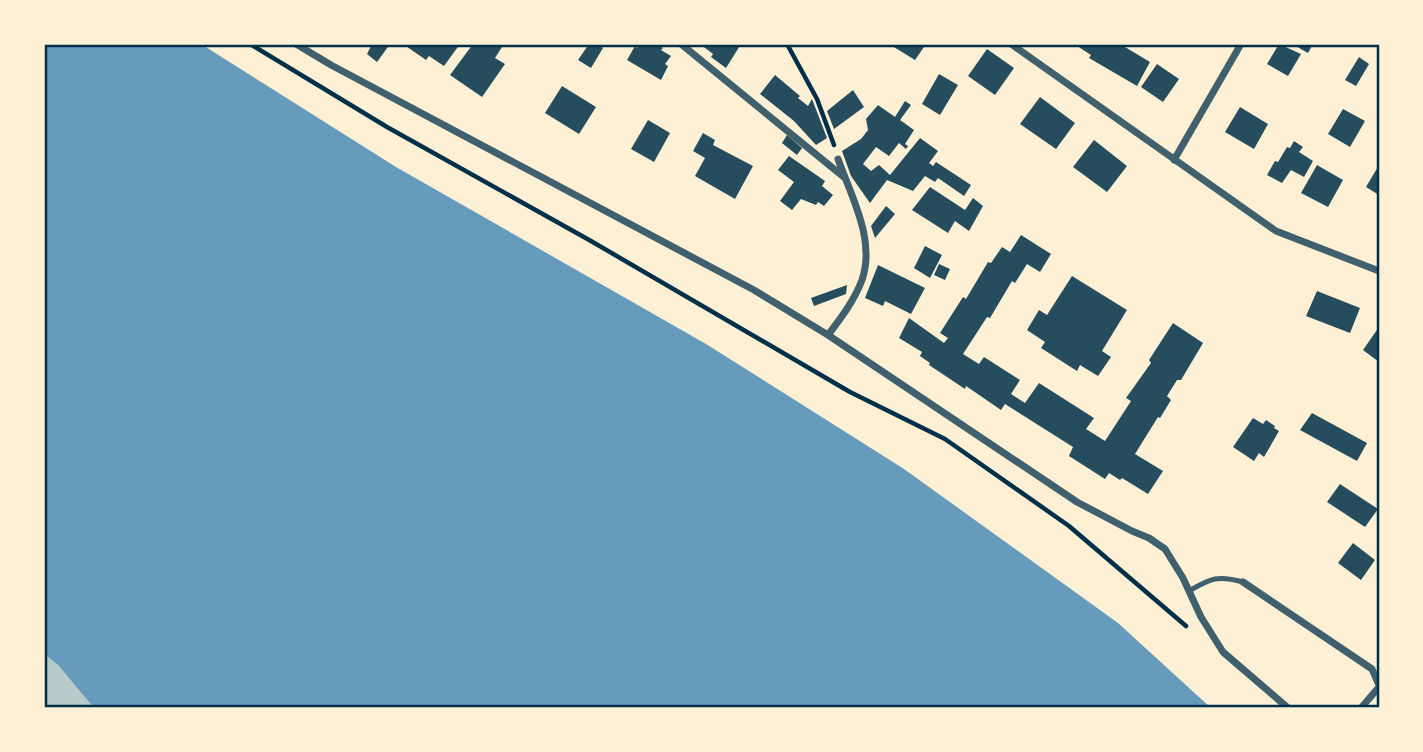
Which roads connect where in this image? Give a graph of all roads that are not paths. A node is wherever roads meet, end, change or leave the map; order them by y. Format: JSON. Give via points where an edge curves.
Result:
{"nodes":[{"id":1,"x":296,"y":44,"type":"edge"},
{"id":2,"x":681,"y":44,"type":"edge"},
{"id":3,"x":1011,"y":44,"type":"edge"},
{"id":4,"x":1241,"y":44,"type":"edge"},
{"id":5,"x":838,"y":159,"type":"road end"},
{"id":6,"x":1174,"y":160,"type":"junction"},
{"id":7,"x":845,"y":178,"type":"junction"},
{"id":8,"x":1379,"y":271,"type":"edge"},
{"id":9,"x":828,"y":335,"type":"junction"},
{"id":10,"x":1243,"y":582,"type":"joint"},
{"id":11,"x":1189,"y":591,"type":"junction"},
{"id":12,"x":1379,"y":686,"type":"edge"},
{"id":13,"x":1288,"y":708,"type":"edge"},
{"id":14,"x":1361,"y":708,"type":"edge"}],
"edges":[{"from":1,"to":9,"type":"street","via":[[754,290]]},
{"from":2,"to":7,"type":"street"},
{"from":3,"to":6,"type":"street"},
{"from":4,"to":6,"type":"street"},
{"from":5,"to":7,"type":"street"},
{"from":6,"to":8,"type":"street","via":[[1276,231]]},
{"from":7,"to":9,"type":"street","via":[[864,231],[863,278]]},
{"from":9,"to":11,"type":"street","via":[[1077,502],[1165,549]]},
{"from":10,"to":11,"type":"lane","via":[[1211,578]]},
{"from":10,"to":12,"type":"street","via":[[1372,668]]},
{"from":11,"to":13,"type":"street","via":[[1223,652]]},
{"from":12,"to":14,"type":"street"}]}
